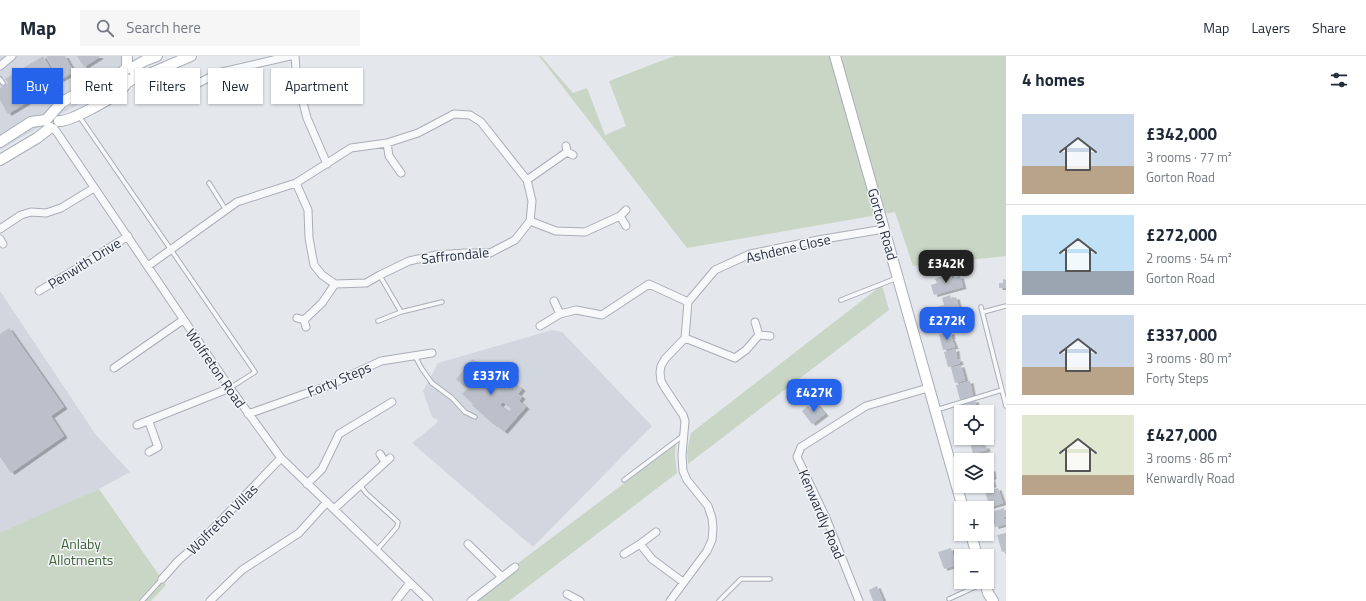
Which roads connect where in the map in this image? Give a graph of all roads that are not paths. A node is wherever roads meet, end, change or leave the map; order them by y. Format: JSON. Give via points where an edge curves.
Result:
{"nodes":[{"id":1,"x":12,"y":56,"type":"edge"},
{"id":2,"x":127,"y":56,"type":"edge"},
{"id":3,"x":157,"y":56,"type":"edge"},
{"id":4,"x":192,"y":56,"type":"edge"},
{"id":5,"x":290,"y":56,"type":"edge"},
{"id":6,"x":295,"y":56,"type":"edge"},
{"id":7,"x":835,"y":56,"type":"edge"},
{"id":8,"x":0,"y":66,"type":"edge"},
{"id":9,"x":129,"y":74,"type":"junction"},
{"id":10,"x":0,"y":79,"type":"edge"},
{"id":11,"x":200,"y":82,"type":"edge"},
{"id":12,"x":3,"y":83,"type":"dead end"},
{"id":13,"x":78,"y":115,"type":"junction"},
{"id":14,"x":52,"y":122,"type":"junction"},
{"id":15,"x":0,"y":142,"type":"edge"},
{"id":16,"x":387,"y":143,"type":"junction"},
{"id":17,"x":568,"y":151,"type":"dead end"},
{"id":18,"x":0,"y":160,"type":"edge"},
{"id":19,"x":327,"y":164,"type":"junction"},
{"id":20,"x":401,"y":173,"type":"dead end"},
{"id":21,"x":527,"y":180,"type":"junction"},
{"id":22,"x":209,"y":183,"type":"dead end"},
{"id":23,"x":296,"y":183,"type":"junction"},
{"id":24,"x":94,"y":188,"type":"junction"},
{"id":25,"x":226,"y":210,"type":"junction"},
{"id":26,"x":626,"y":210,"type":"dead end"},
{"id":27,"x":620,"y":216,"type":"junction"},
{"id":28,"x":530,"y":221,"type":"junction"},
{"id":29,"x":626,"y":226,"type":"dead end"},
{"id":30,"x":0,"y":229,"type":"edge"},
{"id":31,"x":884,"y":229,"type":"junction"},
{"id":32,"x":128,"y":236,"type":"junction"},
{"id":33,"x":172,"y":250,"type":"junction"},
{"id":34,"x":148,"y":266,"type":"junction"},
{"id":35,"x":380,"y":274,"type":"junction"},
{"id":36,"x":898,"y":278,"type":"junction"},
{"id":37,"x":336,"y":284,"type":"junction"},
{"id":38,"x":39,"y":291,"type":"dead end"},
{"id":39,"x":841,"y":300,"type":"dead end"},
{"id":40,"x":554,"y":301,"type":"dead end"},
{"id":41,"x":442,"y":302,"type":"dead end"},
{"id":42,"x":688,"y":302,"type":"junction"},
{"id":43,"x":1006,"y":306,"type":"edge"},
{"id":44,"x":981,"y":307,"type":"dead end"},
{"id":45,"x":401,"y":312,"type":"junction"},
{"id":46,"x":982,"y":312,"type":"junction"},
{"id":47,"x":560,"y":314,"type":"junction"},
{"id":48,"x":602,"y":315,"type":"junction"},
{"id":49,"x":183,"y":320,"type":"junction"},
{"id":50,"x":378,"y":321,"type":"dead end"},
{"id":51,"x":302,"y":322,"type":"dead end"},
{"id":52,"x":755,"y":322,"type":"dead end"},
{"id":53,"x":605,"y":323,"type":"dead end"},
{"id":54,"x":540,"y":326,"type":"dead end"},
{"id":55,"x":759,"y":335,"type":"junction"},
{"id":56,"x":770,"y":336,"type":"dead end"},
{"id":57,"x":685,"y":338,"type":"junction"},
{"id":58,"x":432,"y":353,"type":"dead end"},
{"id":59,"x":415,"y":356,"type":"junction"},
{"id":60,"x":114,"y":368,"type":"dead end"},
{"id":61,"x":230,"y":388,"type":"junction"},
{"id":62,"x":928,"y":388,"type":"junction"},
{"id":63,"x":1002,"y":390,"type":"junction"},
{"id":64,"x":392,"y":402,"type":"dead end"},
{"id":65,"x":1006,"y":406,"type":"edge"},
{"id":66,"x":935,"y":410,"type":"junction"},
{"id":67,"x":248,"y":414,"type":"junction"},
{"id":68,"x":475,"y":417,"type":"dead end"},
{"id":69,"x":149,"y":422,"type":"junction"},
{"id":70,"x":137,"y":426,"type":"dead end"},
{"id":71,"x":684,"y":434,"type":"junction"},
{"id":72,"x":149,"y":452,"type":"dead end"},
{"id":73,"x":380,"y":454,"type":"dead end"},
{"id":74,"x":281,"y":458,"type":"junction"},
{"id":75,"x":624,"y":480,"type":"dead end"},
{"id":76,"x":307,"y":484,"type":"junction"},
{"id":77,"x":360,"y":485,"type":"junction"},
{"id":78,"x":961,"y":501,"type":"edge"},
{"id":79,"x":327,"y":502,"type":"junction"},
{"id":80,"x":334,"y":509,"type":"junction"},
{"id":81,"x":656,"y":532,"type":"dead end"},
{"id":82,"x":468,"y":544,"type":"dead end"},
{"id":83,"x":640,"y":544,"type":"junction"},
{"id":84,"x":377,"y":550,"type":"junction"},
{"id":85,"x":624,"y":554,"type":"dead end"},
{"id":86,"x":516,"y":567,"type":"dead end"},
{"id":87,"x":502,"y":577,"type":"junction"},
{"id":88,"x":162,"y":579,"type":"joint"},
{"id":89,"x":770,"y":579,"type":"dead end"},
{"id":90,"x":683,"y":582,"type":"junction"},
{"id":91,"x":410,"y":583,"type":"junction"},
{"id":92,"x":970,"y":589,"type":"edge"},
{"id":93,"x":567,"y":594,"type":"dead end"},
{"id":94,"x":215,"y":599,"type":"edge"},
{"id":95,"x":949,"y":599,"type":"dead end"},
{"id":96,"x":142,"y":601,"type":"edge"},
{"id":97,"x":396,"y":601,"type":"edge"},
{"id":98,"x":429,"y":601,"type":"edge"},
{"id":99,"x":470,"y":601,"type":"edge"},
{"id":100,"x":578,"y":601,"type":"edge"},
{"id":101,"x":670,"y":601,"type":"edge"},
{"id":102,"x":720,"y":601,"type":"edge"},
{"id":103,"x":859,"y":601,"type":"edge"}],
"edges":[{"from":1,"to":8,"type":"street"},
{"from":2,"to":9,"type":"main road"},
{"from":3,"to":9,"type":"main road","via":[[146,60]]},
{"from":4,"to":9,"type":"main road","via":[[149,74]]},
{"from":5,"to":11,"type":"street","via":[[218,73]]},
{"from":6,"to":19,"type":"street","via":[[297,80],[307,118]]},
{"from":7,"to":31,"type":"main road","name":"Gorton Road"},
{"from":9,"to":13,"type":"main road","via":[[119,92]]},
{"from":9,"to":14,"type":"main road","via":[[99,82],[62,102]]},
{"from":10,"to":12,"type":"lane"},
{"from":13,"to":14,"type":"main road","via":[[66,121]]},
{"from":13,"to":33,"type":"lane"},
{"from":14,"to":15,"type":"main road","via":[[31,122]]},
{"from":14,"to":18,"type":"main road","via":[[37,138]]},
{"from":14,"to":24,"type":"street","name":"Wolfreton Road"},
{"from":16,"to":19,"type":"street","via":[[351,148]]},
{"from":16,"to":20,"type":"street","via":[[390,156]]},
{"from":16,"to":21,"type":"street","via":[[418,133],[454,114],[470,115],[482,122]]},
{"from":17,"to":21,"type":"street"},
{"from":19,"to":23,"type":"street"},
{"from":21,"to":28,"type":"street","via":[[532,201]]},
{"from":22,"to":25,"type":"lane"},
{"from":23,"to":25,"type":"street","via":[[237,202]]},
{"from":23,"to":37,"type":"street","via":[[308,210],[309,238],[314,265],[322,275]]},
{"from":24,"to":30,"type":"street","via":[[61,208],[46,212],[30,212]]},
{"from":24,"to":32,"type":"street","name":"Wolfreton Road"},
{"from":25,"to":33,"type":"street"},
{"from":26,"to":27,"type":"street"},
{"from":27,"to":28,"type":"street","via":[[585,232],[556,231]]},
{"from":27,"to":29,"type":"street"},
{"from":28,"to":35,"type":"street","name":"Saffrondale","via":[[515,240],[490,253],[436,255],[409,261]]},
{"from":31,"to":36,"type":"main road","name":"Gorton Road"},
{"from":31,"to":42,"type":"street","name":"Ashdene Close","via":[[750,254],[715,270]]},
{"from":32,"to":34,"type":"street","name":"Wolfreton Road"},
{"from":32,"to":38,"type":"street","name":"Penwith Drive"},
{"from":33,"to":34,"type":"street"},
{"from":33,"to":61,"type":"lane","via":[[255,372]]},
{"from":34,"to":49,"type":"street","name":"Wolfreton Road"},
{"from":35,"to":37,"type":"street","name":"Saffrondale","via":[[366,283]]},
{"from":35,"to":45,"type":"lane"},
{"from":36,"to":39,"type":"lane"},
{"from":36,"to":62,"type":"main road","name":"Gorton Road"},
{"from":37,"to":51,"type":"street","via":[[322,304]]},
{"from":40,"to":47,"type":"street"},
{"from":41,"to":45,"type":"lane"},
{"from":42,"to":48,"type":"street","via":[[649,284]]},
{"from":42,"to":57,"type":"street"},
{"from":43,"to":46,"type":"lane"},
{"from":44,"to":46,"type":"lane"},
{"from":45,"to":50,"type":"lane"},
{"from":46,"to":63,"type":"lane"},
{"from":47,"to":48,"type":"street","via":[[576,310]]},
{"from":47,"to":54,"type":"street"},
{"from":48,"to":53,"type":"street"},
{"from":49,"to":60,"type":"street"},
{"from":49,"to":61,"type":"street","name":"Wolfreton Road"},
{"from":52,"to":55,"type":"street"},
{"from":55,"to":56,"type":"street"},
{"from":55,"to":57,"type":"street","via":[[735,358]]},
{"from":57,"to":71,"type":"street","via":[[665,359],[660,372],[661,381],[683,415]]},
{"from":58,"to":59,"type":"street","name":"Forty Steps"},
{"from":59,"to":67,"type":"street","name":"Forty Steps","via":[[381,361],[330,385]]},
{"from":59,"to":68,"type":"lane","via":[[432,383],[465,412]]},
{"from":61,"to":67,"type":"street","name":"Wolfreton Road"},
{"from":61,"to":69,"type":"street"},
{"from":62,"to":66,"type":"main road","name":"Gorton Road"},
{"from":62,"to":103,"type":"street","name":"Kenwardly Road","via":[[866,406],[801,447],[797,458],[826,518]]},
{"from":63,"to":65,"type":"lane"},
{"from":63,"to":66,"type":"lane"},
{"from":64,"to":76,"type":"street","via":[[339,434],[322,469]]},
{"from":66,"to":78,"type":"main road","name":"Gorton Road"},
{"from":67,"to":74,"type":"street","name":"Wolfreton Road"},
{"from":69,"to":70,"type":"street"},
{"from":69,"to":72,"type":"street","via":[[158,447]]},
{"from":71,"to":75,"type":"lane"},
{"from":71,"to":90,"type":"street","via":[[683,471],[708,506],[713,528],[712,540],[707,551]]},
{"from":73,"to":77,"type":"street","via":[[388,460]]},
{"from":74,"to":76,"type":"street","name":"Wolfreton Road"},
{"from":74,"to":88,"type":"street","name":"Wolfreton Villas"},
{"from":76,"to":79,"type":"street","name":"Wolfreton Road"},
{"from":77,"to":80,"type":"street"},
{"from":77,"to":84,"type":"lane","via":[[398,522],[397,527]]},
{"from":79,"to":80,"type":"street","name":"Wolfreton Road"},
{"from":79,"to":94,"type":"street","via":[[299,533],[242,570]]},
{"from":80,"to":84,"type":"street","name":"Wolfreton Road"},
{"from":81,"to":83,"type":"street"},
{"from":82,"to":87,"type":"street"},
{"from":83,"to":85,"type":"street"},
{"from":83,"to":90,"type":"street","via":[[652,558]]},
{"from":84,"to":91,"type":"street","name":"Wolfreton Road"},
{"from":86,"to":87,"type":"street"},
{"from":87,"to":99,"type":"street"},
{"from":88,"to":96,"type":"lane"},
{"from":89,"to":102,"type":"lane","via":[[741,579]]},
{"from":90,"to":101,"type":"street"},
{"from":91,"to":97,"type":"street"},
{"from":91,"to":98,"type":"street","name":"Wolfreton Road"},
{"from":92,"to":95,"type":"lane"},
{"from":93,"to":100,"type":"street"}]}
